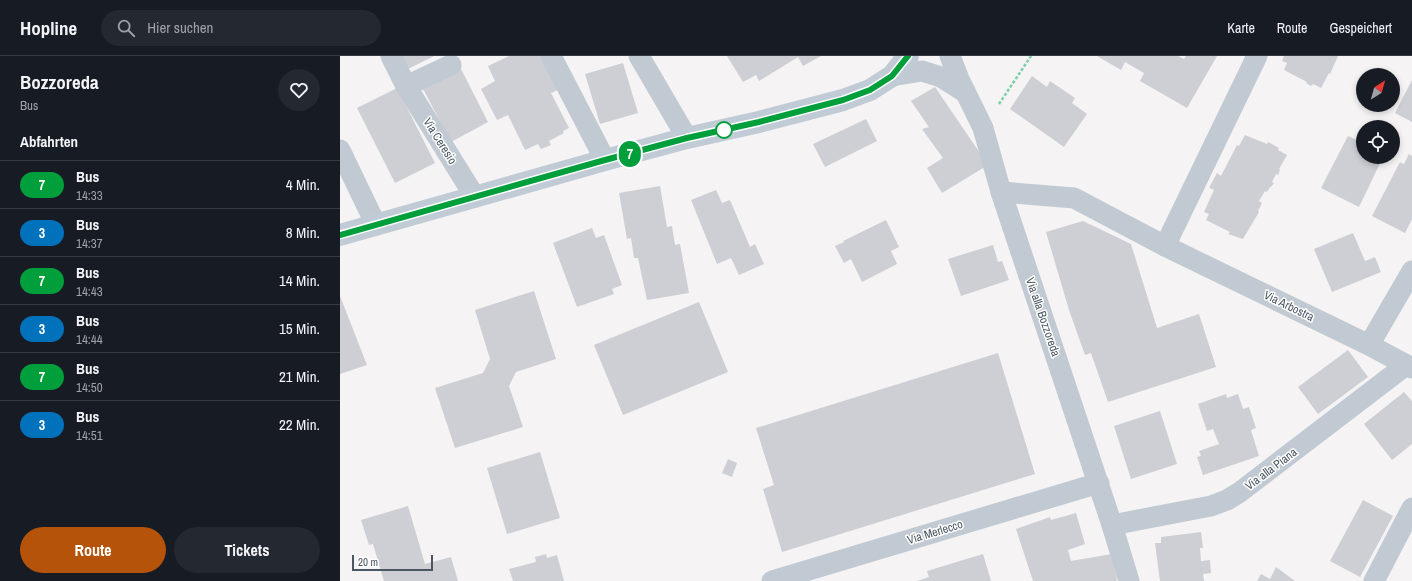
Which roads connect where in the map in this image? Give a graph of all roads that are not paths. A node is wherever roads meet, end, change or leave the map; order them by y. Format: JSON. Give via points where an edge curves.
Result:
{"nodes":[{"id":1,"x":391,"y":56,"type":"edge"},
{"id":2,"x":551,"y":56,"type":"edge"},
{"id":3,"x":639,"y":56,"type":"edge"},
{"id":4,"x":908,"y":56,"type":"edge"},
{"id":5,"x":1257,"y":56,"type":"edge"},
{"id":6,"x":953,"y":60,"type":"edge"},
{"id":7,"x":451,"y":65,"type":"dead end"},
{"id":8,"x":892,"y":76,"type":"junction"},
{"id":9,"x":406,"y":86,"type":"junction"},
{"id":10,"x":965,"y":92,"type":"junction"},
{"id":11,"x":687,"y":138,"type":"junction"},
{"id":12,"x":340,"y":150,"type":"edge"},
{"id":13,"x":605,"y":160,"type":"junction"},
{"id":14,"x":1001,"y":192,"type":"junction"},
{"id":15,"x":474,"y":197,"type":"junction"},
{"id":16,"x":376,"y":224,"type":"junction"},
{"id":17,"x":340,"y":235,"type":"edge"},
{"id":18,"x":1165,"y":246,"type":"junction"},
{"id":19,"x":1412,"y":271,"type":"edge"},
{"id":20,"x":1369,"y":345,"type":"junction"},
{"id":21,"x":1409,"y":366,"type":"edge"},
{"id":22,"x":1099,"y":483,"type":"junction"},
{"id":23,"x":1412,"y":508,"type":"edge"},
{"id":24,"x":1112,"y":525,"type":"junction"},
{"id":25,"x":772,"y":581,"type":"edge"},
{"id":26,"x":1129,"y":581,"type":"edge"},
{"id":27,"x":1374,"y":581,"type":"edge"}],
"edges":[{"from":1,"to":9,"type":"street","name":"Via Ceresio"},
{"from":2,"to":13,"type":"street"},
{"from":3,"to":11,"type":"street"},
{"from":4,"to":8,"type":"main road"},
{"from":5,"to":18,"type":"street"},
{"from":6,"to":10,"type":"street","name":"Via alla Bozzoreda"},
{"from":7,"to":9,"type":"street"},
{"from":8,"to":10,"type":"street","via":[[922,71],[941,77]]},
{"from":8,"to":11,"type":"main road","via":[[870,90],[843,100]]},
{"from":9,"to":15,"type":"street","name":"Via Ceresio"},
{"from":10,"to":14,"type":"street","name":"Via alla Bozzoreda","via":[[983,128]]},
{"from":11,"to":13,"type":"main road"},
{"from":12,"to":16,"type":"street"},
{"from":13,"to":15,"type":"main road"},
{"from":14,"to":18,"type":"street","name":"Via Arbostra","via":[[1074,198]]},
{"from":14,"to":22,"type":"street","name":"Via alla Bozzoreda"},
{"from":15,"to":16,"type":"main road"},
{"from":16,"to":17,"type":"main road"},
{"from":18,"to":20,"type":"street","name":"Via Arbostra"},
{"from":19,"to":20,"type":"street"},
{"from":20,"to":21,"type":"street","name":"Via Arbostra"},
{"from":21,"to":24,"type":"street","name":"Via alla Piana","via":[[1227,500],[1211,506]]},
{"from":22,"to":24,"type":"street","name":"Via alla Bozzoreda"},
{"from":22,"to":25,"type":"street","name":"Via Merlecco"},
{"from":23,"to":27,"type":"street"},
{"from":24,"to":26,"type":"street","name":"Via alla Bozzoreda"}]}
